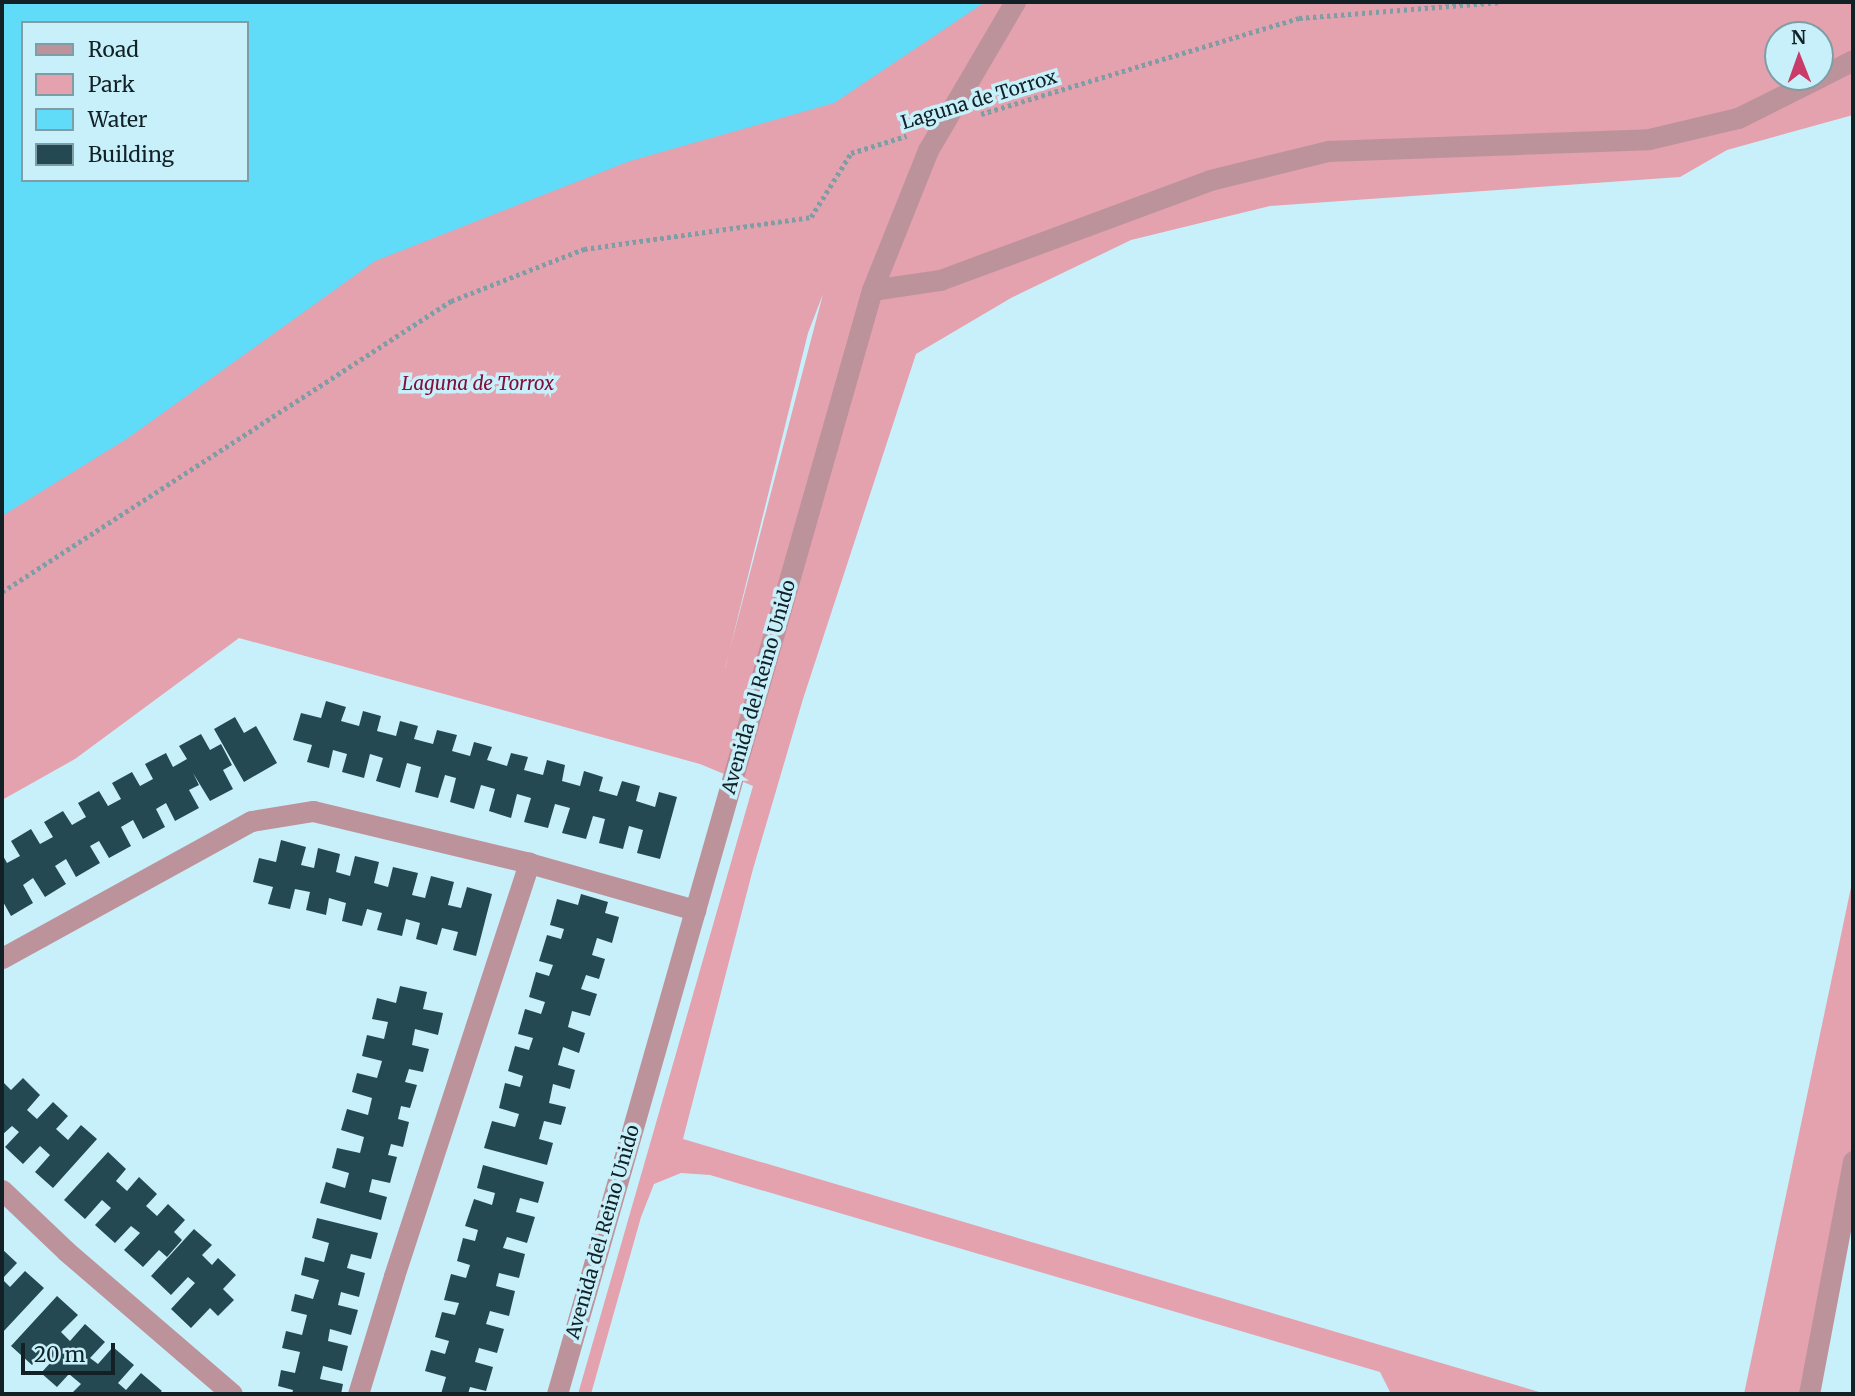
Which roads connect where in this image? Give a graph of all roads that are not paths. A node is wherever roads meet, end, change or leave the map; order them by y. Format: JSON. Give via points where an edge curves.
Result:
{"nodes":[{"id":1,"x":1015,"y":2,"type":"edge"},
{"id":2,"x":1853,"y":60,"type":"edge"},
{"id":3,"x":1834,"y":70,"type":"edge"},
{"id":4,"x":1792,"y":91,"type":"edge"},
{"id":5,"x":872,"y":290,"type":"junction"},
{"id":6,"x":530,"y":863,"type":"junction"},
{"id":7,"x":695,"y":910,"type":"junction"},
{"id":8,"x":2,"y":958,"type":"edge"},
{"id":9,"x":1853,"y":1161,"type":"edge"},
{"id":10,"x":2,"y":1190,"type":"edge"},
{"id":11,"x":232,"y":1394,"type":"edge"},
{"id":12,"x":358,"y":1394,"type":"edge"},
{"id":13,"x":557,"y":1394,"type":"edge"},
{"id":14,"x":1809,"y":1394,"type":"edge"}],
"edges":[{"from":1,"to":5,"type":"street","name":"Avenida del Reino Unido","via":[[928,150]]},
{"from":2,"to":3,"type":"street"},
{"from":4,"to":5,"type":"street","via":[[1738,118],[1649,139],[1328,151],[1210,180],[940,280]]},
{"from":5,"to":7,"type":"street","name":"Avenida del Reino Unido"},
{"from":6,"to":7,"type":"street"},
{"from":6,"to":8,"type":"street","via":[[313,811],[251,821]]},
{"from":6,"to":12,"type":"street"},
{"from":7,"to":13,"type":"street","name":"Avenida del Reino Unido"},
{"from":9,"to":14,"type":"street"},
{"from":10,"to":11,"type":"street"}]}
